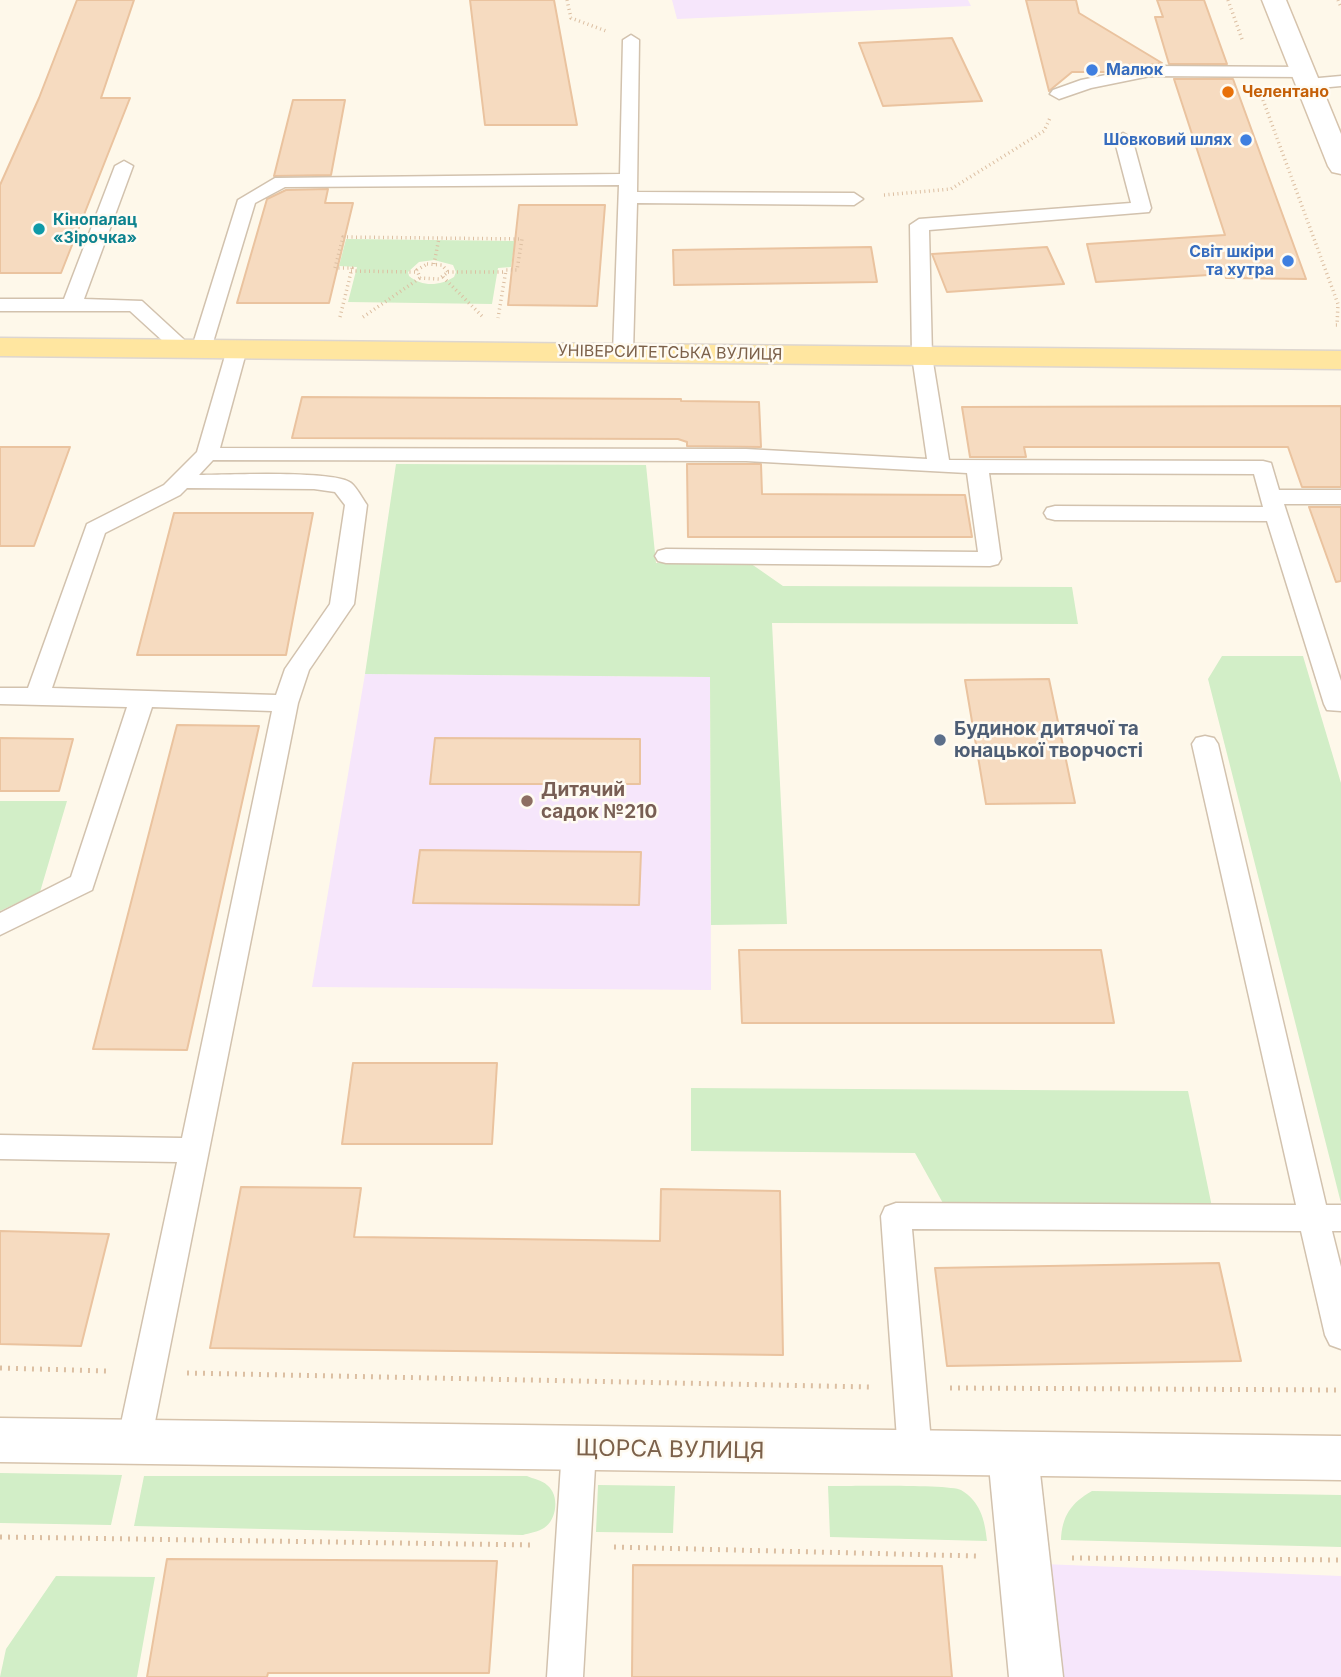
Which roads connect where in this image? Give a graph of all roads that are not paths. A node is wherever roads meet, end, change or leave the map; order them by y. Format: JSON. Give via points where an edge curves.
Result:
{"nodes":[{"id":1,"x":1274,"y":0,"type":"edge"},
{"id":2,"x":631,"y":40,"type":"road end"},
{"id":3,"x":1306,"y":78,"type":"junction"},
{"id":4,"x":1341,"y":82,"type":"edge"},
{"id":5,"x":1056,"y":103,"type":"road end"},
{"id":6,"x":1123,"y":138,"type":"dead end"},
{"id":7,"x":124,"y":166,"type":"dead end"},
{"id":8,"x":1341,"y":166,"type":"edge"},
{"id":9,"x":628,"y":188,"type":"junction"},
{"id":10,"x":850,"y":199,"type":"road end"},
{"id":11,"x":0,"y":304,"type":"edge"},
{"id":12,"x":72,"y":304,"type":"junction"},
{"id":13,"x":0,"y":347,"type":"edge"},
{"id":14,"x":192,"y":349,"type":"junction"},
{"id":15,"x":237,"y":349,"type":"junction"},
{"id":16,"x":623,"y":353,"type":"junction"},
{"id":17,"x":922,"y":356,"type":"junction"},
{"id":18,"x":1341,"y":360,"type":"edge"},
{"id":19,"x":207,"y":454,"type":"junction"},
{"id":20,"x":939,"y":466,"type":"junction"},
{"id":21,"x":977,"y":467,"type":"junction"},
{"id":22,"x":181,"y":481,"type":"junction"},
{"id":23,"x":1341,"y":497,"type":"edge"},
{"id":24,"x":1273,"y":505,"type":"junction"},
{"id":25,"x":1055,"y":513,"type":"dead end"},
{"id":26,"x":666,"y":556,"type":"dead end"},
{"id":27,"x":37,"y":695,"type":"junction"},
{"id":28,"x":0,"y":696,"type":"edge"},
{"id":29,"x":142,"y":699,"type":"junction"},
{"id":30,"x":286,"y":703,"type":"junction"},
{"id":31,"x":1336,"y":704,"type":"dead end"},
{"id":32,"x":1205,"y":744,"type":"dead end"},
{"id":33,"x":0,"y":925,"type":"edge"},
{"id":34,"x":0,"y":1147,"type":"edge"},
{"id":35,"x":194,"y":1150,"type":"junction"},
{"id":36,"x":1328,"y":1218,"type":"edge"},
{"id":37,"x":1341,"y":1335,"type":"edge"},
{"id":38,"x":0,"y":1440,"type":"edge"},
{"id":39,"x":134,"y":1442,"type":"junction"},
{"id":40,"x":579,"y":1449,"type":"junction"},
{"id":41,"x":915,"y":1453,"type":"junction"},
{"id":42,"x":1013,"y":1455,"type":"junction"},
{"id":43,"x":1341,"y":1458,"type":"edge"},
{"id":44,"x":565,"y":1677,"type":"edge"},
{"id":45,"x":1036,"y":1677,"type":"edge"}],
"edges":[{"from":1,"to":3,"type":"street"},
{"from":2,"to":9,"type":"lane"},
{"from":3,"to":4,"type":"lane"},
{"from":3,"to":5,"type":"lane","via":[[1253,71],[1150,71],[1087,85]]},
{"from":3,"to":8,"type":"street"},
{"from":6,"to":17,"type":"lane","via":[[1142,208],[919,225]]},
{"from":7,"to":12,"type":"lane"},
{"from":9,"to":10,"type":"lane"},
{"from":9,"to":14,"type":"lane","via":[[281,182],[247,200]]},
{"from":9,"to":16,"type":"lane"},
{"from":11,"to":12,"type":"lane"},
{"from":12,"to":14,"type":"lane","via":[[135,305]]},
{"from":13,"to":14,"type":"main road","name":"УНІВЕРСИТЕТСЬКА ВУЛИЦЯ"},
{"from":14,"to":15,"type":"main road","name":"УНІВЕРСИТЕТСЬКА ВУЛИЦЯ"},
{"from":15,"to":16,"type":"main road","name":"УНІВЕРСИТЕТСЬКА ВУЛИЦЯ"},
{"from":15,"to":19,"type":"lane"},
{"from":16,"to":17,"type":"main road","name":"УНІВЕРСИТЕТСЬКА ВУЛИЦЯ"},
{"from":17,"to":18,"type":"main road","name":"УНІВЕРСИТЕТСЬКА ВУЛИЦЯ"},
{"from":17,"to":20,"type":"lane"},
{"from":19,"to":20,"type":"lane","via":[[746,455]]},
{"from":19,"to":22,"type":"lane"},
{"from":20,"to":21,"type":"lane"},
{"from":21,"to":24,"type":"lane","via":[[1263,468]]},
{"from":21,"to":26,"type":"lane","via":[[990,559]]},
{"from":22,"to":27,"type":"lane","via":[[95,529]]},
{"from":22,"to":30,"type":"lane","via":[[314,482],[342,486],[356,505],[342,604],[298,670]]},
{"from":23,"to":24,"type":"lane"},
{"from":24,"to":25,"type":"lane"},
{"from":24,"to":31,"type":"lane"},
{"from":27,"to":28,"type":"lane"},
{"from":27,"to":29,"type":"lane"},
{"from":29,"to":30,"type":"lane"},
{"from":29,"to":33,"type":"lane","via":[[83,883]]},
{"from":30,"to":35,"type":"lane"},
{"from":32,"to":36,"type":"lane"},
{"from":34,"to":35,"type":"lane"},
{"from":35,"to":39,"type":"lane"},
{"from":36,"to":37,"type":"lane"},
{"from":36,"to":41,"type":"lane","via":[[897,1216]]},
{"from":38,"to":39,"type":"street","name":"ЩОРСА ВУЛИЦЯ"},
{"from":39,"to":40,"type":"street","name":"ЩОРСА ВУЛИЦЯ"},
{"from":40,"to":41,"type":"street","name":"ЩОРСА ВУЛИЦЯ"},
{"from":40,"to":44,"type":"lane"},
{"from":41,"to":42,"type":"street","name":"ЩОРСА ВУЛИЦЯ"},
{"from":42,"to":43,"type":"street","name":"ЩОРСА ВУЛИЦЯ"},
{"from":42,"to":45,"type":"street"}]}
